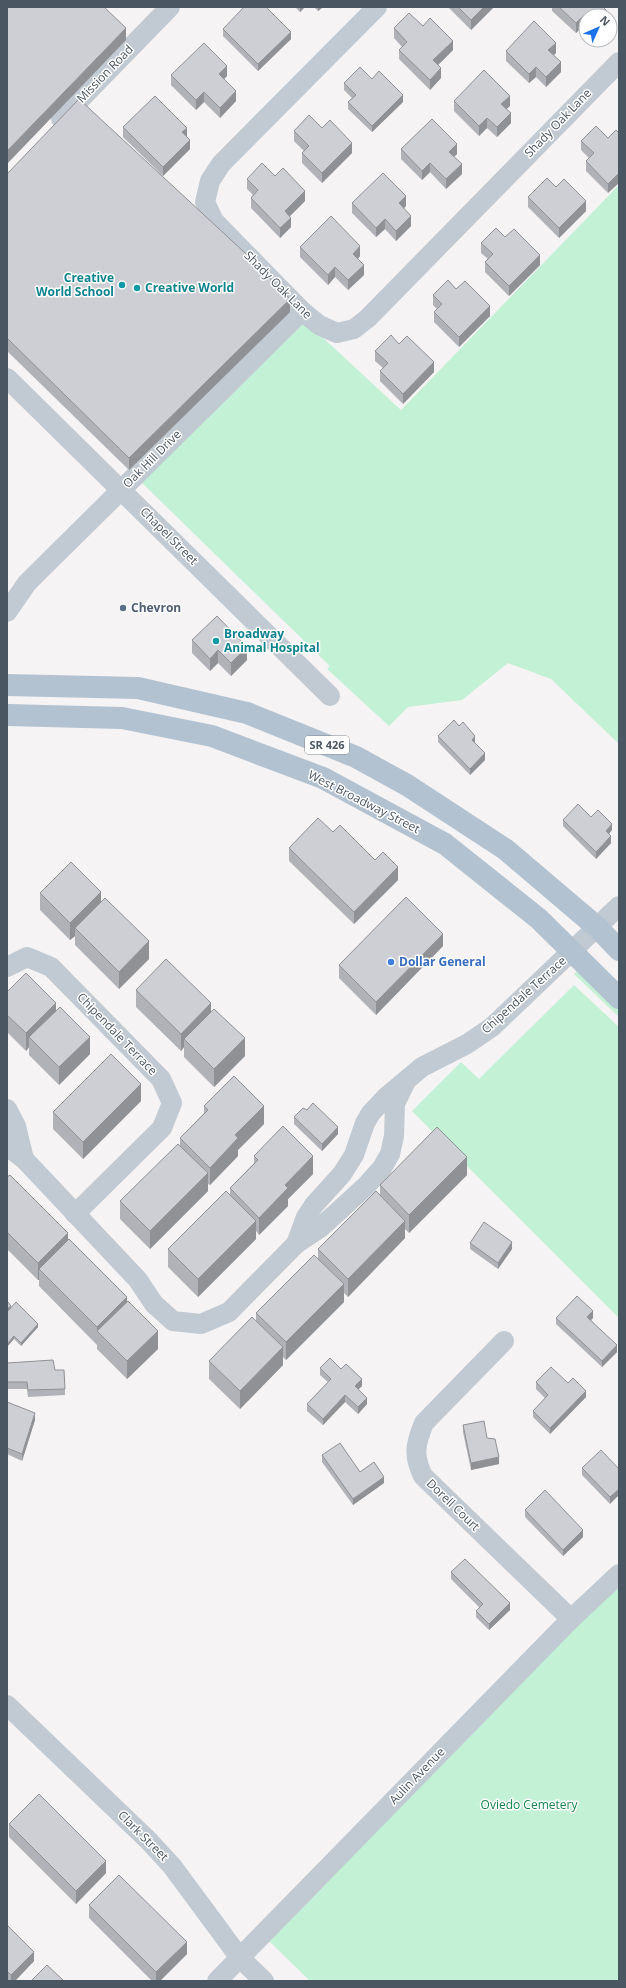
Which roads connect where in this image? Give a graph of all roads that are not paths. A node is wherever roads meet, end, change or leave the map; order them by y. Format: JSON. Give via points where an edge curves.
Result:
{"nodes":[{"id":1,"x":170,"y":7,"type":"edge"},
{"id":2,"x":377,"y":7,"type":"edge"},
{"id":3,"x":619,"y":62,"type":"edge"},
{"id":4,"x":50,"y":130,"type":"edge"},
{"id":5,"x":302,"y":311,"type":"junction"},
{"id":6,"x":7,"y":378,"type":"edge"},
{"id":7,"x":122,"y":489,"type":"junction"},
{"id":8,"x":7,"y":612,"type":"edge"},
{"id":9,"x":7,"y":685,"type":"edge"},
{"id":10,"x":330,"y":696,"type":"dead end"},
{"id":11,"x":7,"y":715,"type":"edge"},
{"id":12,"x":619,"y":906,"type":"edge"},
{"id":13,"x":598,"y":928,"type":"junction"},
{"id":14,"x":619,"y":950,"type":"edge"},
{"id":15,"x":573,"y":952,"type":"junction"},
{"id":16,"x":7,"y":967,"type":"edge"},
{"id":17,"x":619,"y":998,"type":"edge"},
{"id":18,"x":406,"y":1081,"type":"junction"},
{"id":19,"x":7,"y":1109,"type":"edge"},
{"id":20,"x":371,"y":1113,"type":"junction"},
{"id":21,"x":395,"y":1124,"type":"junction"},
{"id":22,"x":7,"y":1146,"type":"edge"},
{"id":23,"x":354,"y":1155,"type":"junction"},
{"id":24,"x":24,"y":1159,"type":"junction"},
{"id":25,"x":382,"y":1168,"type":"junction"},
{"id":26,"x":75,"y":1214,"type":"junction"},
{"id":27,"x":296,"y":1244,"type":"junction"},
{"id":28,"x":504,"y":1341,"type":"dead end"},
{"id":29,"x":619,"y":1574,"type":"edge"},
{"id":30,"x":571,"y":1619,"type":"junction"},
{"id":31,"x":7,"y":1705,"type":"edge"},
{"id":32,"x":240,"y":1958,"type":"junction"},
{"id":33,"x":217,"y":1981,"type":"edge"},
{"id":34,"x":264,"y":1981,"type":"edge"}],
"edges":[{"from":1,"to":4,"type":"street","name":"Mission Road"},
{"from":2,"to":5,"type":"street","name":"Shady Oak Lane","via":[[221,164],[210,181],[205,202],[214,221]]},
{"from":3,"to":5,"type":"street","name":"Shady Oak Lane","via":[[368,318],[354,329],[337,333],[319,325]]},
{"from":5,"to":7,"type":"street","name":"Oak Hill Drive"},
{"from":6,"to":7,"type":"street","name":"Chapel Street"},
{"from":7,"to":8,"type":"street","name":"Oak Hill Drive","via":[[27,583]]},
{"from":7,"to":10,"type":"street","name":"Chapel Street"},
{"from":9,"to":13,"type":"main road","number":"SR 426","via":[[138,688],[246,713],[356,757],[407,785],[505,849]]},
{"from":11,"to":15,"type":"main road","name":"West Broadway Street","number":"SR 426","via":[[122,718],[212,736],[323,778],[445,844],[539,919]]},
{"from":12,"to":13,"type":"street","name":"Chipendale Terrace"},
{"from":13,"to":14,"type":"main road","number":"SR 426"},
{"from":13,"to":15,"type":"street","name":"Chipendale Terrace"},
{"from":15,"to":17,"type":"main road","name":"West Broadway Street","number":"SR 426"},
{"from":15,"to":18,"type":"street","name":"Chipendale Terrace","via":[[492,1027],[467,1044],[422,1067]]},
{"from":16,"to":26,"type":"street","name":"Chipendale Terrace","via":[[27,957],[51,967],[161,1079],[172,1103],[162,1128]]},
{"from":18,"to":20,"type":"street","name":"Chipendale Terrace"},
{"from":18,"to":21,"type":"street","name":"Chipendale Terrace","via":[[395,1104]]},
{"from":19,"to":24,"type":"street","name":"Chipendale Terrace","via":[[16,1126]]},
{"from":20,"to":21,"type":"street"},
{"from":20,"to":23,"type":"street","name":"Chipendale Terrace"},
{"from":21,"to":25,"type":"street","name":"Chipendale Terrace","via":[[390,1154]]},
{"from":22,"to":24,"type":"street","name":"Chipendale Terrace"},
{"from":23,"to":25,"type":"street"},
{"from":23,"to":27,"type":"street","name":"Chipendale Terrace","via":[[342,1174],[306,1217]]},
{"from":24,"to":26,"type":"street","name":"Chipendale Terrace"},
{"from":25,"to":27,"type":"street","name":"Chipendale Terrace","via":[[320,1228]]},
{"from":26,"to":27,"type":"street","name":"Chipendale Terrace","via":[[138,1280],[154,1304],[173,1321],[201,1324],[229,1312]]},
{"from":28,"to":30,"type":"street","name":"Dorell Court","via":[[424,1423],[417,1440],[416,1462],[423,1476]]},
{"from":29,"to":30,"type":"street","name":"Aulin Avenue"},
{"from":30,"to":32,"type":"street","name":"Aulin Avenue"},
{"from":31,"to":32,"type":"street","name":"Clark Street","via":[[172,1866]]},
{"from":32,"to":33,"type":"street","name":"Aulin Avenue"},
{"from":32,"to":34,"type":"street","name":"Clark Street"}]}
